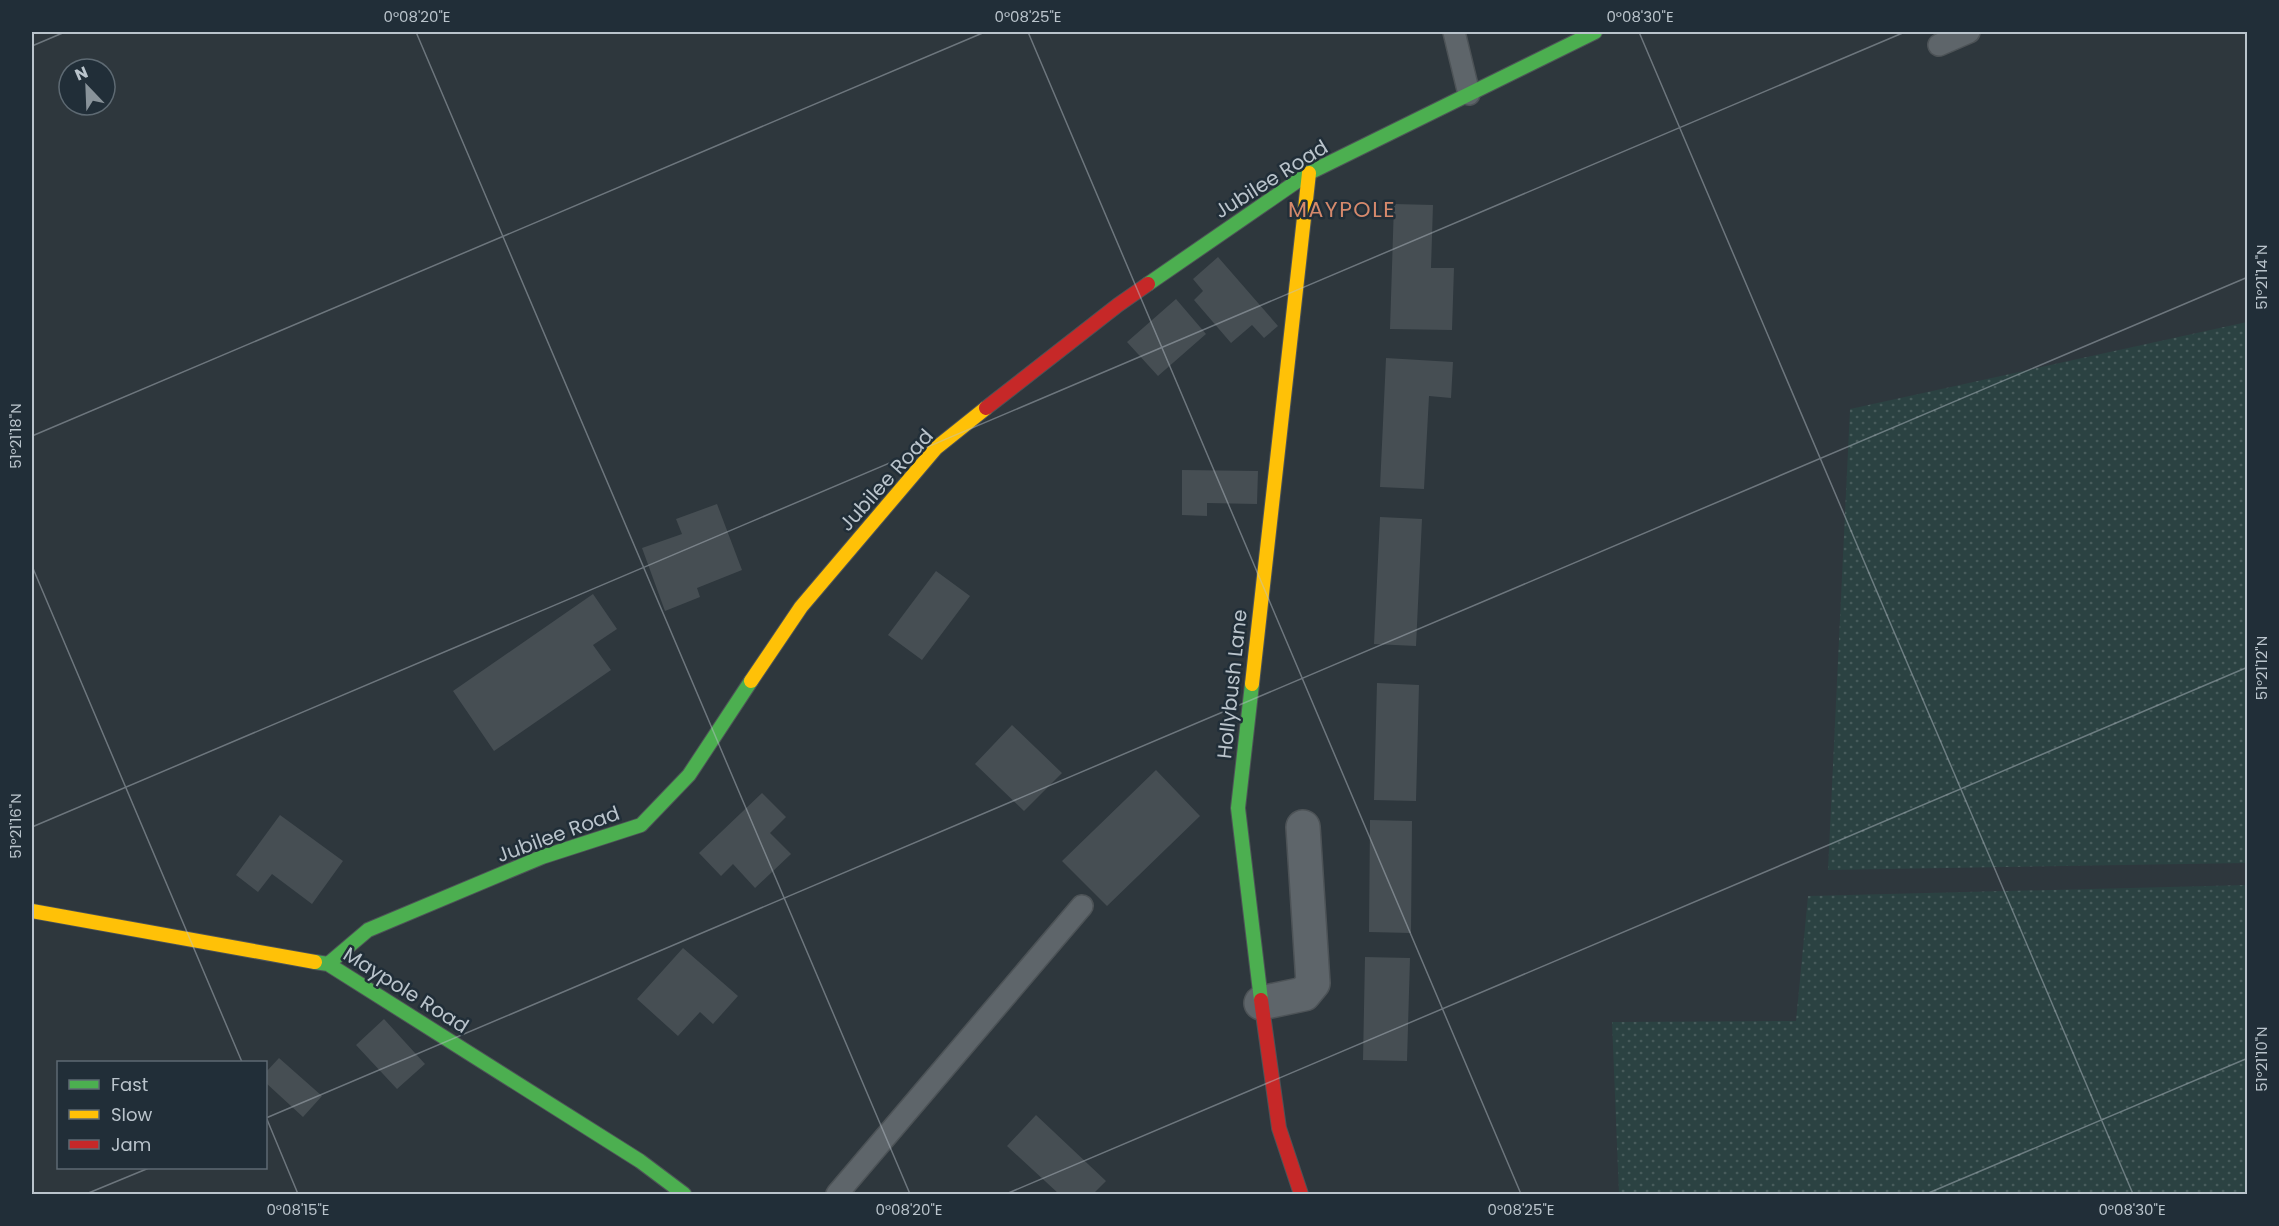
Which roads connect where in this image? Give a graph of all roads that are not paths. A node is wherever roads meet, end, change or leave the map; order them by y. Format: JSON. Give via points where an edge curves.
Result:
{"nodes":[{"id":1,"x":1454,"y":32,"type":"edge"},
{"id":2,"x":1595,"y":32,"type":"edge"},
{"id":3,"x":1969,"y":32,"type":"edge"},
{"id":4,"x":1939,"y":45,"type":"dead end"},
{"id":5,"x":1468,"y":94,"type":"junction"},
{"id":6,"x":1309,"y":173,"type":"junction"},
{"id":7,"x":1303,"y":827,"type":"dead end"},
{"id":8,"x":1082,"y":906,"type":"dead end"},
{"id":9,"x":32,"y":911,"type":"edge"},
{"id":10,"x":328,"y":964,"type":"junction"},
{"id":11,"x":1261,"y":1003,"type":"junction"},
{"id":12,"x":684,"y":1194,"type":"edge"},
{"id":13,"x":837,"y":1194,"type":"edge"},
{"id":14,"x":1301,"y":1194,"type":"edge"}],
"edges":[{"from":1,"to":5,"type":"lane"},
{"from":2,"to":5,"type":"street","name":"Jubilee Road"},
{"from":3,"to":4,"type":"lane"},
{"from":5,"to":6,"type":"street","name":"Jubilee Road"},
{"from":6,"to":10,"type":"street","name":"Jubilee Road","via":[[1118,305],[936,448],[801,607],[688,775],[641,825],[542,857],[368,930]]},
{"from":6,"to":11,"type":"street","name":"Hollybush Lane","via":[[1238,808]]},
{"from":7,"to":11,"type":"street","via":[[1313,983],[1304,994]]},
{"from":8,"to":13,"type":"lane"},
{"from":9,"to":10,"type":"street","name":"Maypole Road"},
{"from":10,"to":12,"type":"street","name":"Maypole Road","via":[[640,1161]]},
{"from":11,"to":14,"type":"street","name":"Hollybush Lane","via":[[1279,1128]]}]}
